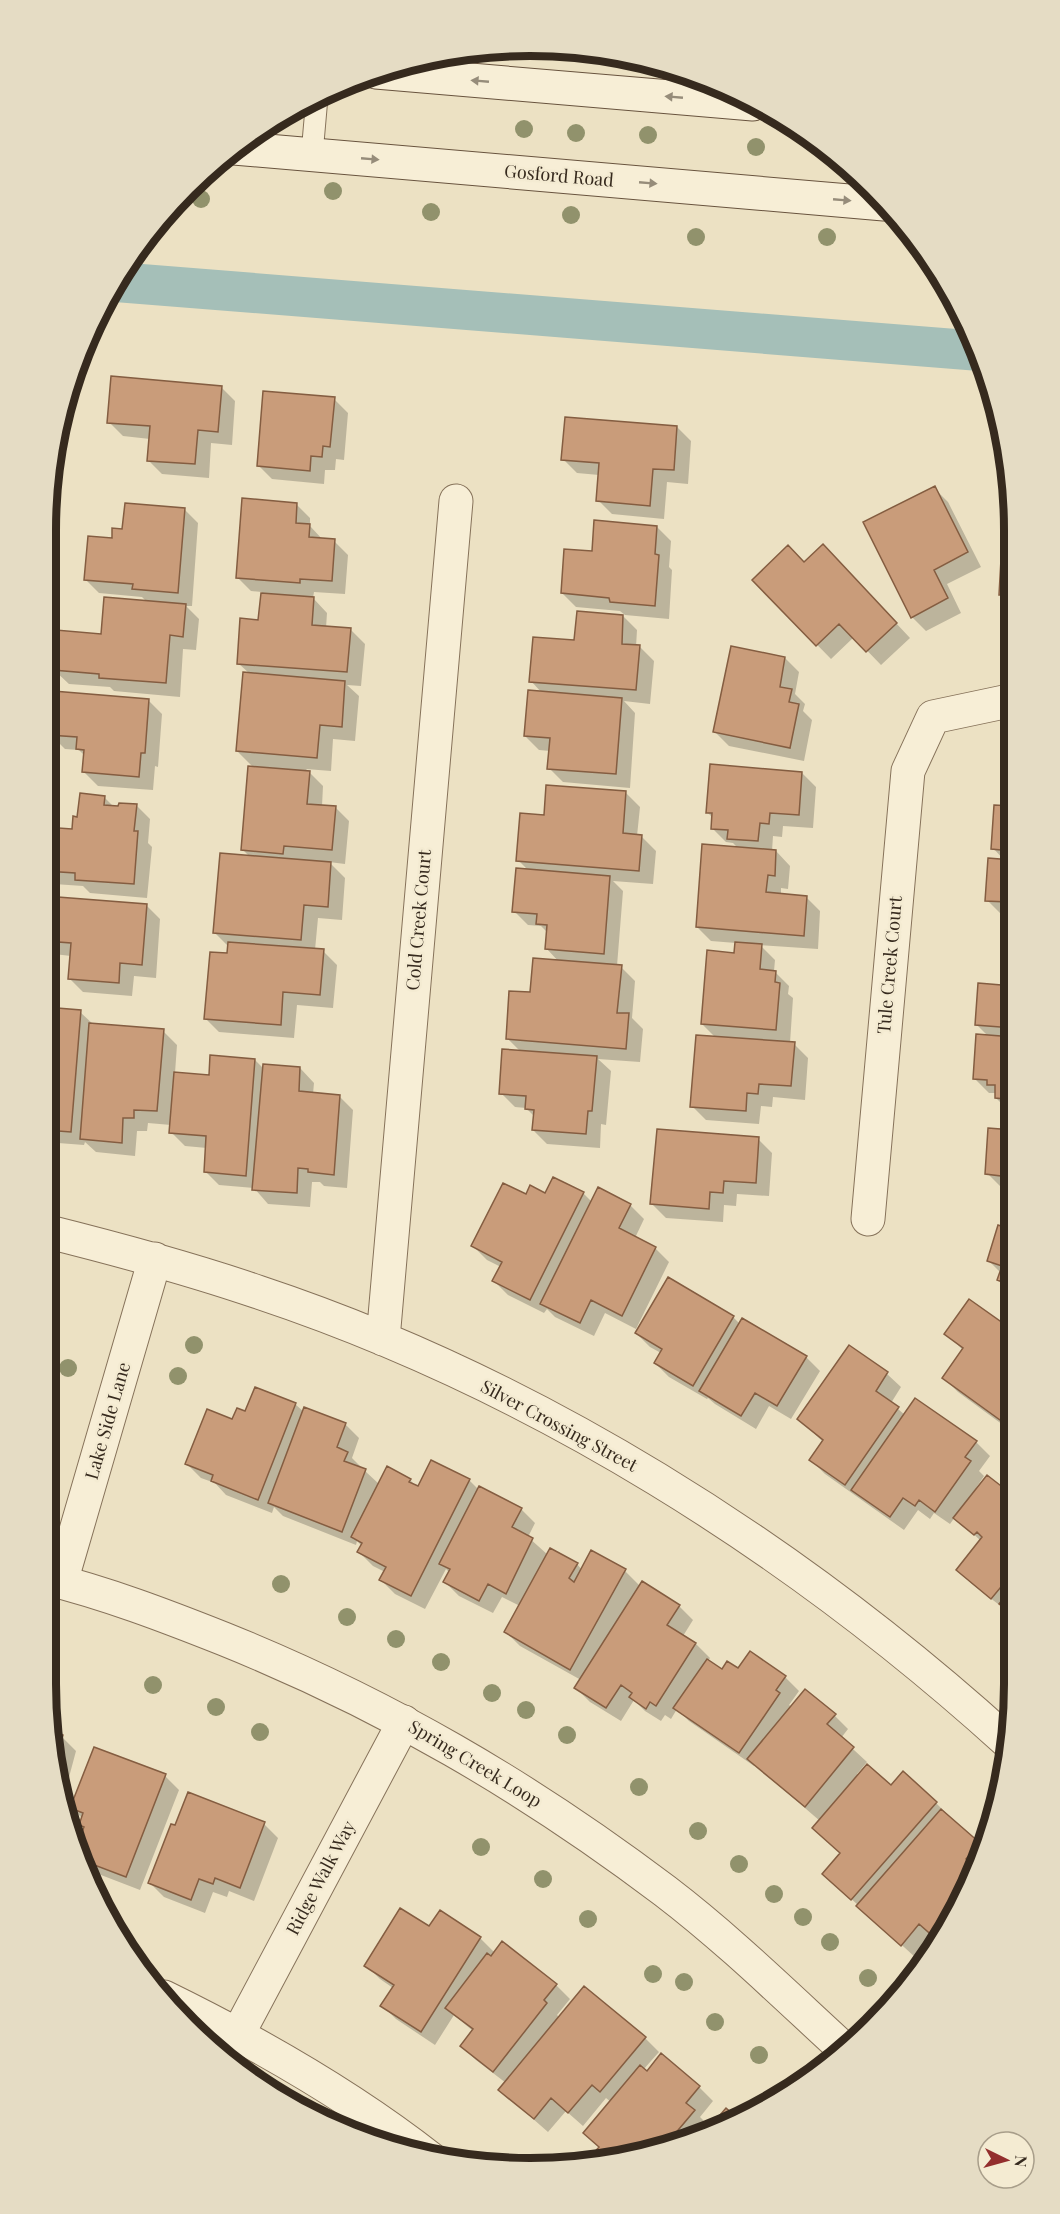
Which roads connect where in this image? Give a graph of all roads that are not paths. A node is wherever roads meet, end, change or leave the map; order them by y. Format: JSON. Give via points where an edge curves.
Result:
{"nodes":[{"id":1,"x":400,"y":74,"type":"edge"},
{"id":2,"x":737,"y":103,"type":"edge"},
{"id":3,"x":315,"y":107,"type":"edge"},
{"id":4,"x":248,"y":149,"type":"edge"},
{"id":5,"x":312,"y":154,"type":"junction"},
{"id":6,"x":874,"y":203,"type":"edge"},
{"id":7,"x":456,"y":501,"type":"dead end"},
{"id":8,"x":1004,"y":702,"type":"edge"},
{"id":9,"x":868,"y":1219,"type":"dead end"},
{"id":10,"x":56,"y":1234,"type":"edge"},
{"id":11,"x":155,"y":1259,"type":"junction"},
{"id":12,"x":383,"y":1339,"type":"junction"},
{"id":13,"x":56,"y":1571,"type":"edge"},
{"id":14,"x":56,"y":1581,"type":"edge"},
{"id":15,"x":404,"y":1722,"type":"junction"},
{"id":16,"x":1001,"y":1736,"type":"edge"},
{"id":17,"x":181,"y":2005,"type":"edge"},
{"id":18,"x":238,"y":2034,"type":"junction"},
{"id":19,"x":839,"y":2044,"type":"edge"},
{"id":20,"x":412,"y":2143,"type":"edge"}],
"edges":[{"from":2,"to":1,"type":"street","one_way":true},
{"from":3,"to":5,"type":"lane"},
{"from":4,"to":5,"type":"street","name":"Gosford Road"},
{"from":5,"to":6,"type":"street","name":"Gosford Road","one_way":true},
{"from":7,"to":12,"type":"street","name":"Cold Creek Court"},
{"from":8,"to":9,"type":"street","name":"Tule Creek Court","via":[[933,717],[908,771]]},
{"from":10,"to":11,"type":"street","name":"Silver Crossing Street"},
{"from":11,"to":12,"type":"street","name":"Silver Crossing Street","via":[[261,1293]]},
{"from":11,"to":13,"type":"street","name":"Lake Side Lane"},
{"from":12,"to":16,"type":"street","name":"Silver Crossing Street","via":[[591,1440],[719,1517],[841,1602]]},
{"from":14,"to":15,"type":"street","name":"Spring Creek Loop","via":[[180,1622],[289,1665]]},
{"from":15,"to":18,"type":"street","name":"Ridge Walk Way"},
{"from":15,"to":19,"type":"street","name":"Spring Creek Loop","via":[[565,1818],[666,1892]]},
{"from":17,"to":18,"type":"street"},
{"from":18,"to":20,"type":"street","via":[[311,2075]]}]}
